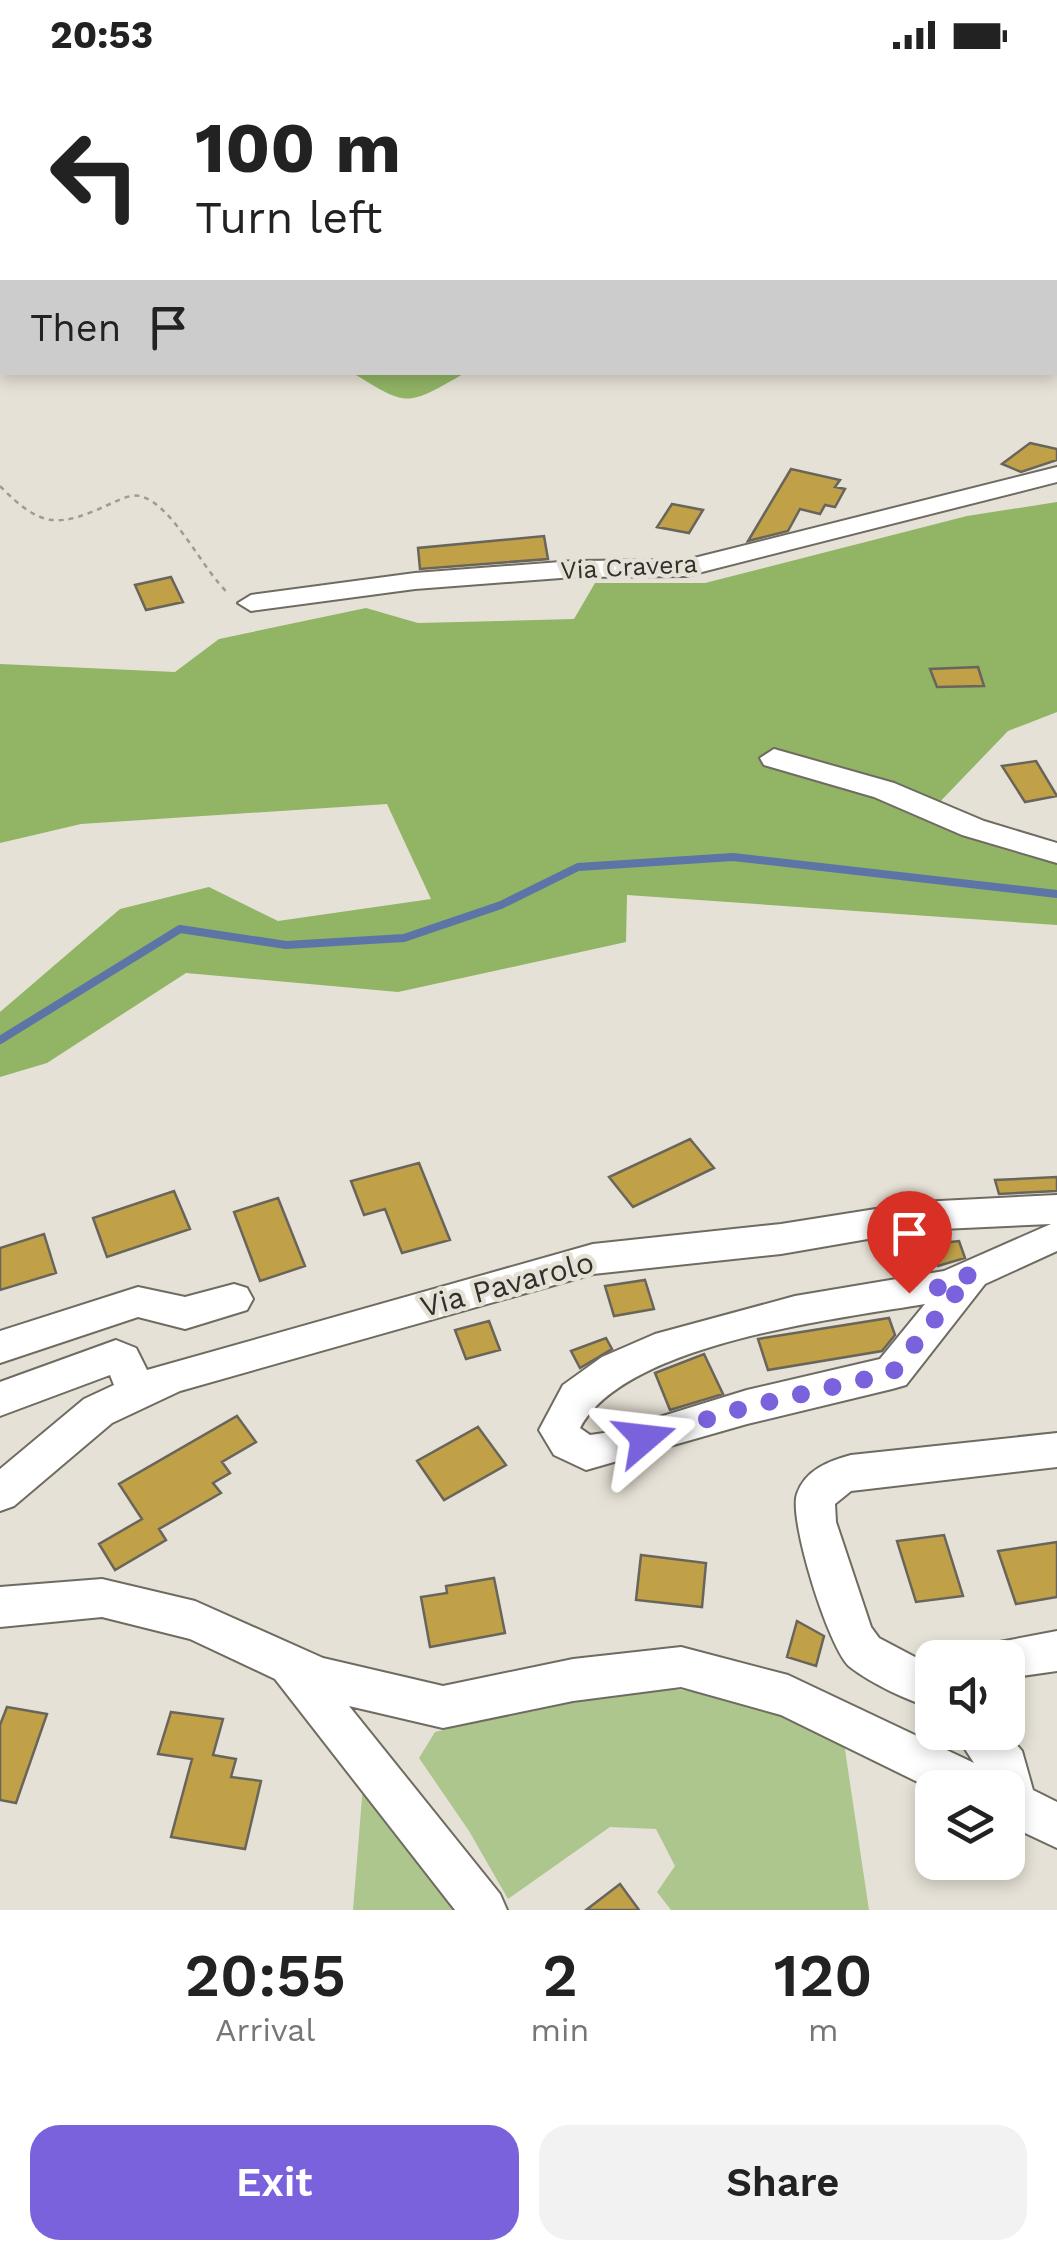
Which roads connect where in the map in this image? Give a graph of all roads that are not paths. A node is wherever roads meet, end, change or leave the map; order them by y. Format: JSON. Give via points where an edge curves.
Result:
{"nodes":[{"id":1,"x":1057,"y":474,"type":"edge"},
{"id":2,"x":250,"y":603,"type":"road end"},
{"id":3,"x":774,"y":758,"type":"dead end"},
{"id":4,"x":1057,"y":852,"type":"edge"},
{"id":5,"x":1057,"y":1209,"type":"edge"},
{"id":6,"x":1057,"y":1236,"type":"edge"},
{"id":7,"x":972,"y":1273,"type":"junction"},
{"id":8,"x":234,"y":1299,"type":"dead end"},
{"id":9,"x":0,"y":1347,"type":"edge"},
{"id":10,"x":136,"y":1392,"type":"junction"},
{"id":11,"x":0,"y":1399,"type":"edge"},
{"id":12,"x":1057,"y":1450,"type":"edge"},
{"id":13,"x":0,"y":1493,"type":"edge"},
{"id":14,"x":0,"y":1607,"type":"edge"},
{"id":15,"x":1057,"y":1651,"type":"edge"},
{"id":16,"x":1025,"y":1655,"type":"edge"},
{"id":17,"x":288,"y":1663,"type":"junction"},
{"id":18,"x":915,"y":1679,"type":"edge"},
{"id":19,"x":992,"y":1750,"type":"edge"},
{"id":20,"x":942,"y":1770,"type":"edge"},
{"id":21,"x":1005,"y":1770,"type":"edge"},
{"id":22,"x":1025,"y":1810,"type":"edge"},
{"id":23,"x":1057,"y":1825,"type":"edge"},
{"id":24,"x":484,"y":1910,"type":"edge"}],
"edges":[{"from":1,"to":2,"type":"street","name":"Via Cravera","via":[[686,568],[415,581]]},
{"from":3,"to":4,"type":"street"},
{"from":5,"to":10,"type":"street","name":"Via Pavarolo","via":[[920,1216],[593,1259]]},
{"from":6,"to":7,"type":"street"},
{"from":7,"to":7,"type":"street","via":[[892,1373],[747,1407],[611,1449],[586,1453],[559,1430],[562,1415],[597,1378],[656,1348],[800,1311],[951,1285]]},
{"from":8,"to":9,"type":"street","via":[[185,1313],[138,1302]]},
{"from":10,"to":11,"type":"street","via":[[116,1356]]},
{"from":10,"to":13,"type":"street","name":"Via Pavarolo","via":[[98,1411]]},
{"from":12,"to":18,"type":"street","via":[[851,1472],[815,1498],[816,1522],[853,1637],[864,1652]]},
{"from":14,"to":17,"type":"street","via":[[102,1598],[195,1621]]},
{"from":15,"to":16,"type":"street"},
{"from":17,"to":20,"type":"street","via":[[319,1678],[443,1708],[573,1680],[680,1667],[788,1696]]},
{"from":17,"to":24,"type":"street"},
{"from":19,"to":21,"type":"street"},
{"from":22,"to":23,"type":"street"}]}
